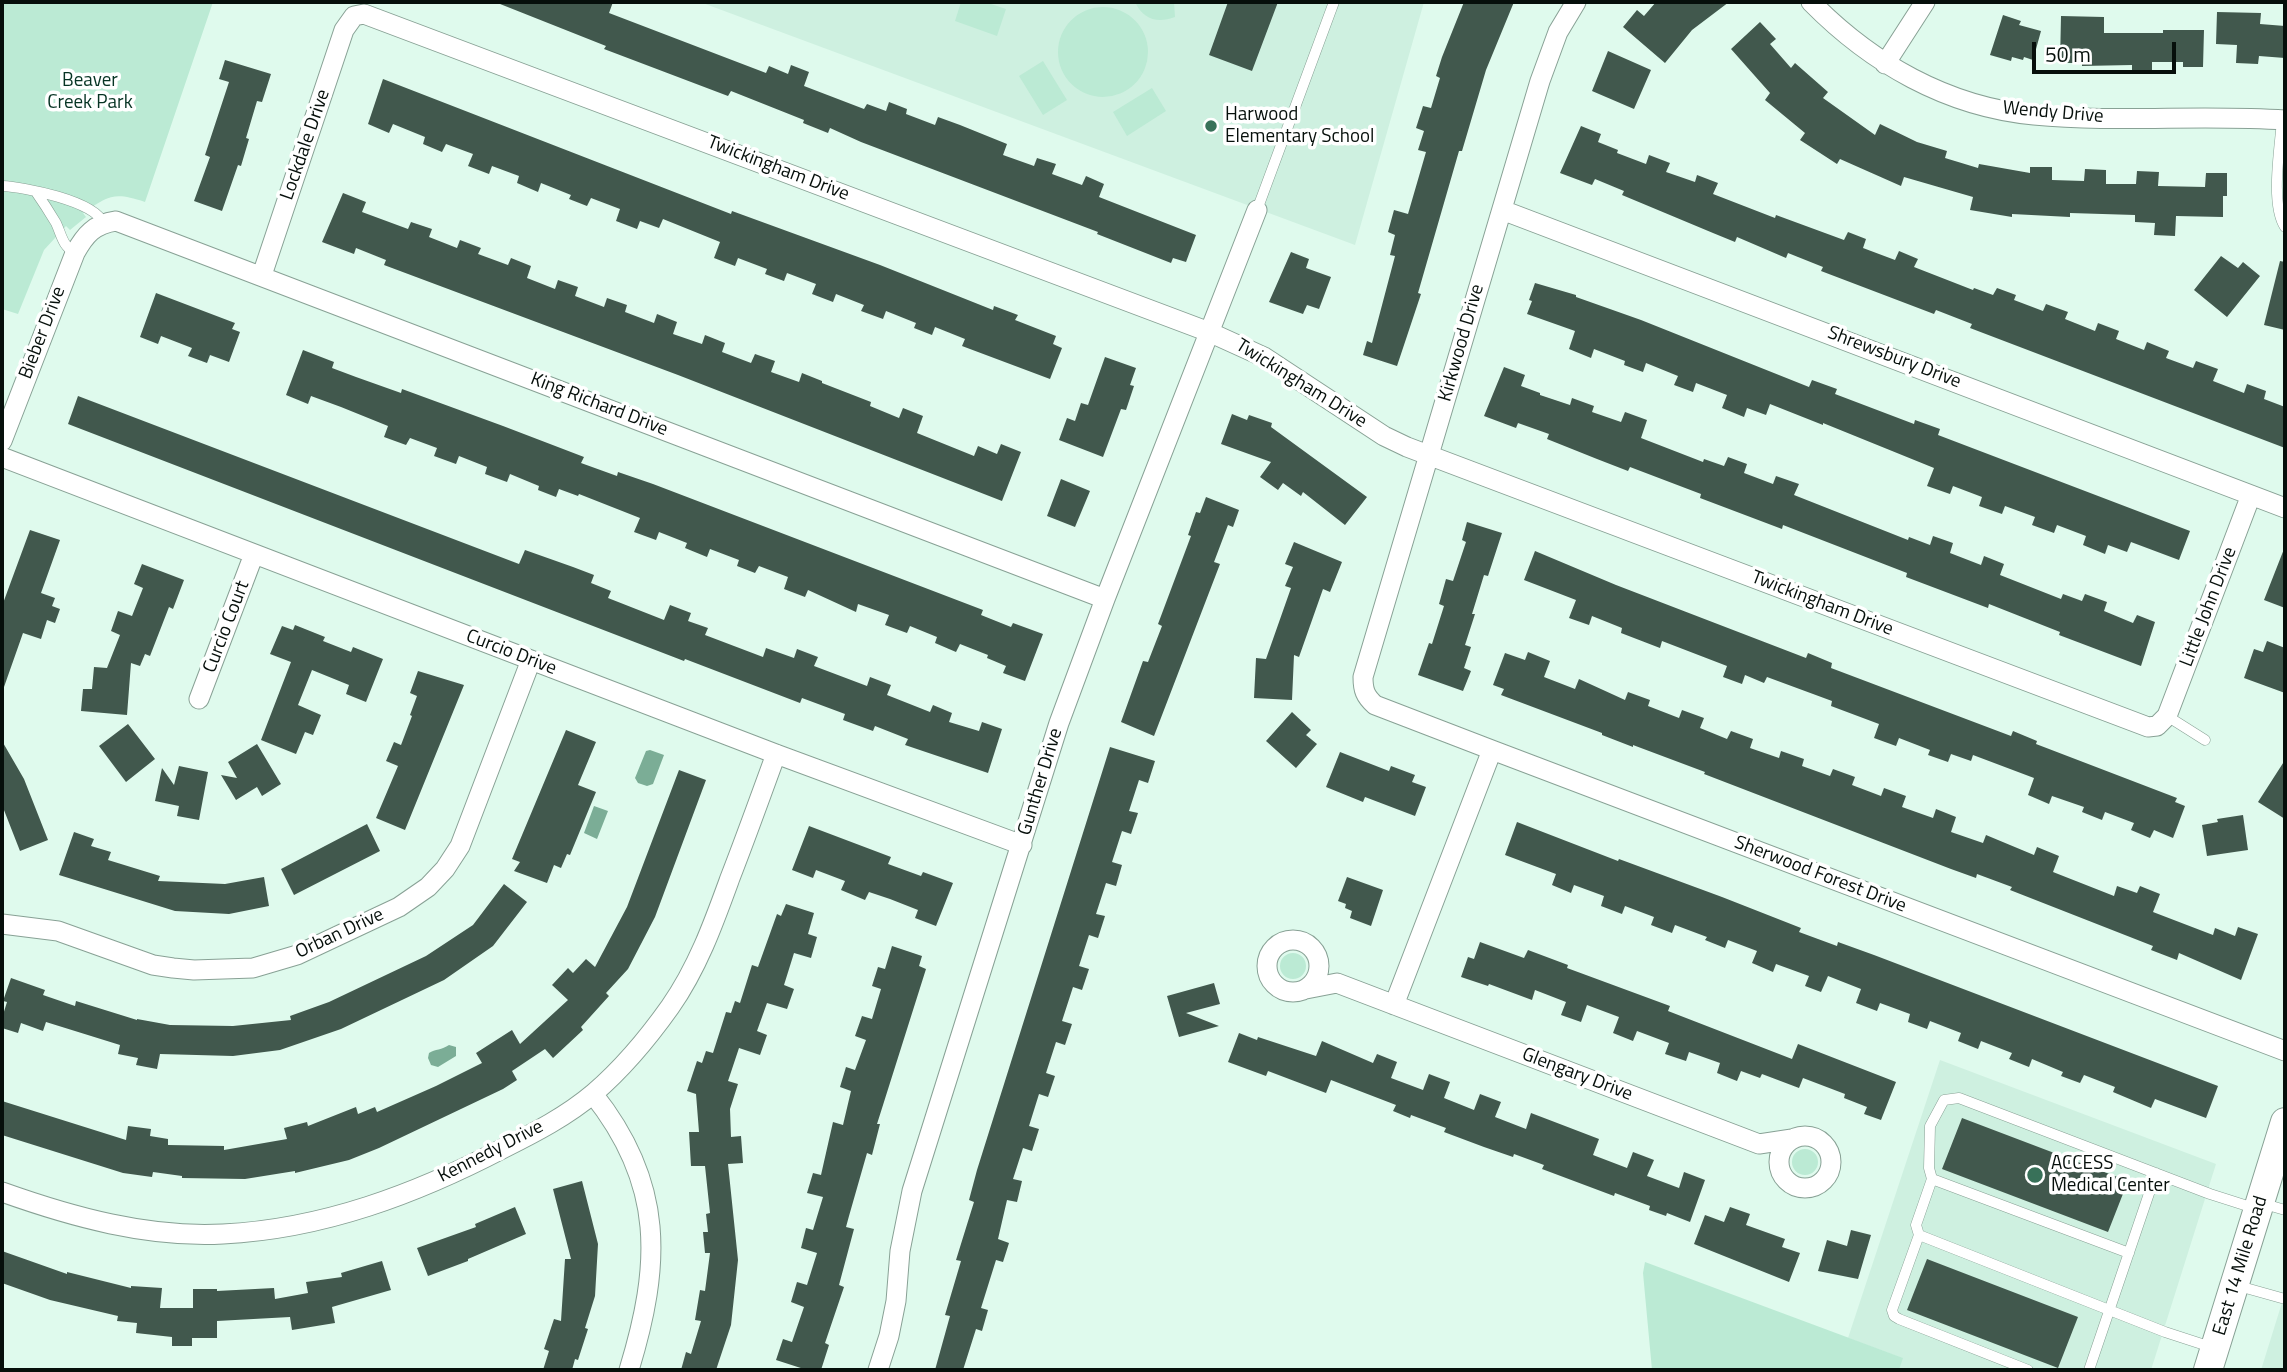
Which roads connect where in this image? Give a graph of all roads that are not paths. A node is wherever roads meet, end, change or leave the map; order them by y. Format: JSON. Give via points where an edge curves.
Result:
{"nodes":[{"id":1,"x":1334,"y":2,"type":"edge"},
{"id":2,"x":1576,"y":2,"type":"edge"},
{"id":3,"x":1811,"y":2,"type":"edge"},
{"id":4,"x":1925,"y":2,"type":"edge"},
{"id":5,"x":354,"y":16,"type":"joint"},
{"id":6,"x":1885,"y":64,"type":"junction"},
{"id":7,"x":2284,"y":120,"type":"edge"},
{"id":8,"x":2,"y":186,"type":"edge"},
{"id":9,"x":36,"y":192,"type":"junction"},
{"id":10,"x":1257,"y":210,"type":"joint"},
{"id":11,"x":1502,"y":210,"type":"junction"},
{"id":12,"x":98,"y":226,"type":"junction"},
{"id":13,"x":2285,"y":227,"type":"edge"},
{"id":14,"x":75,"y":253,"type":"junction"},
{"id":15,"x":262,"y":275,"type":"junction"},
{"id":16,"x":1209,"y":332,"type":"junction"},
{"id":17,"x":2,"y":441,"type":"edge"},
{"id":18,"x":1430,"y":454,"type":"junction"},
{"id":19,"x":2,"y":457,"type":"edge"},
{"id":20,"x":2251,"y":495,"type":"junction"},
{"id":21,"x":2285,"y":508,"type":"edge"},
{"id":22,"x":254,"y":554,"type":"junction"},
{"id":23,"x":1105,"y":599,"type":"junction"},
{"id":24,"x":531,"y":660,"type":"junction"},
{"id":25,"x":1363,"y":689,"type":"joint"},
{"id":26,"x":199,"y":699,"type":"dead end"},
{"id":27,"x":2166,"y":718,"type":"junction"},
{"id":28,"x":2205,"y":740,"type":"dead end"},
{"id":29,"x":1492,"y":750,"type":"junction"},
{"id":30,"x":776,"y":754,"type":"junction"},
{"id":31,"x":1022,"y":845,"type":"junction"},
{"id":32,"x":2,"y":923,"type":"edge"},
{"id":33,"x":1318,"y":959,"type":"junction"},
{"id":34,"x":1338,"y":983,"type":"junction"},
{"id":35,"x":1306,"y":989,"type":"junction"},
{"id":36,"x":1394,"y":1005,"type":"junction"},
{"id":37,"x":2285,"y":1051,"type":"edge"},
{"id":38,"x":593,"y":1094,"type":"junction"},
{"id":39,"x":2285,"y":1122,"type":"edge"},
{"id":40,"x":1792,"y":1139,"type":"junction"},
{"id":41,"x":1759,"y":1144,"type":"junction"},
{"id":42,"x":1781,"y":1170,"type":"junction"},
{"id":43,"x":2156,"y":1173,"type":"junction"},
{"id":44,"x":1932,"y":1179,"type":"junction"},
{"id":45,"x":2,"y":1192,"type":"edge"},
{"id":46,"x":2268,"y":1208,"type":"edge"},
{"id":47,"x":1919,"y":1235,"type":"junction"},
{"id":48,"x":2129,"y":1253,"type":"junction"},
{"id":49,"x":2235,"y":1285,"type":"junction"},
{"id":50,"x":2285,"y":1299,"type":"edge"},
{"id":51,"x":2109,"y":1310,"type":"junction"},
{"id":52,"x":2212,"y":1359,"type":"edge"},
{"id":53,"x":629,"y":1370,"type":"edge"},
{"id":54,"x":878,"y":1370,"type":"edge"},
{"id":55,"x":2028,"y":1370,"type":"edge"},
{"id":56,"x":2089,"y":1370,"type":"edge"}],
"edges":[{"from":1,"to":10,"type":"lane"},
{"from":2,"to":11,"type":"street","name":"Kirkwood Drive","via":[[1558,32],[1540,81]]},
{"from":3,"to":6,"type":"street","name":"Wendy Drive"},
{"from":4,"to":6,"type":"street"},
{"from":5,"to":15,"type":"street","name":"Lockdale Drive","via":[[344,30]]},
{"from":5,"to":16,"type":"street","name":"Twickingham Drive","via":[[373,16]]},
{"from":6,"to":7,"type":"street","name":"Wendy Drive","via":[[1946,94],[2033,115]]},
{"from":7,"to":13,"type":"lane","via":[[2277,203]]},
{"from":8,"to":9,"type":"lane"},
{"from":9,"to":12,"type":"lane","via":[[86,207],[102,218]]},
{"from":9,"to":14,"type":"lane","via":[[62,242]]},
{"from":10,"to":16,"type":"street","name":"Gunther Drive"},
{"from":11,"to":18,"type":"street","name":"Kirkwood Drive"},
{"from":11,"to":20,"type":"street","name":"Shrewsbury Drive"},
{"from":12,"to":14,"type":"street","name":"Bieber Drive","via":[[83,238]]},
{"from":12,"to":15,"type":"street","name":"King Richard Drive","via":[[116,221]]},
{"from":14,"to":17,"type":"street","name":"Bieber Drive"},
{"from":15,"to":23,"type":"street","name":"King Richard Drive"},
{"from":16,"to":18,"type":"street","name":"Twickingham Drive","via":[[1264,357],[1384,436]]},
{"from":16,"to":23,"type":"street","name":"Gunther Drive"},
{"from":18,"to":25,"type":"street","name":"Kirkwood Drive"},
{"from":18,"to":27,"type":"street","name":"Twickingham Drive","via":[[2140,725],[2157,726]]},
{"from":19,"to":22,"type":"street","name":"Curcio Drive"},
{"from":20,"to":21,"type":"street","name":"Shrewsbury Drive"},
{"from":20,"to":27,"type":"street","name":"Little John Drive"},
{"from":22,"to":24,"type":"street","name":"Curcio Drive"},
{"from":22,"to":26,"type":"street","name":"Curcio Court"},
{"from":23,"to":31,"type":"street","name":"Gunther Drive","via":[[1059,723]]},
{"from":24,"to":30,"type":"street","name":"Curcio Drive"},
{"from":24,"to":32,"type":"street","name":"Orban Drive","via":[[460,846],[428,887],[399,906],[278,962],[228,970],[153,965],[58,931]]},
{"from":25,"to":29,"type":"street","name":"Sherwood Forest Drive","via":[[1375,705]]},
{"from":27,"to":28,"type":"lane"},
{"from":29,"to":36,"type":"street"},
{"from":29,"to":37,"type":"street","name":"Sherwood Forest Drive"},
{"from":30,"to":31,"type":"street","name":"Curcio Drive"},
{"from":30,"to":38,"type":"street","name":"Kennedy Drive","via":[[700,956],[640,1047]]},
{"from":31,"to":54,"type":"street","name":"Gunther Drive","via":[[912,1191],[896,1301]]},
{"from":33,"to":34,"type":"street","name":"Glengary Drive"},
{"from":33,"to":35,"type":"street","via":[[1318,975]]},
{"from":33,"to":35,"type":"street","name":"Glengary Drive","via":[[1309,946],[1292,940],[1270,954],[1268,971],[1276,986],[1291,992]]},
{"from":34,"to":35,"type":"street","name":"Glengary Drive"},
{"from":34,"to":36,"type":"street","name":"Glengary Drive"},
{"from":36,"to":41,"type":"street","name":"Glengary Drive"},
{"from":38,"to":45,"type":"street","name":"Kennedy Drive","via":[[536,1132],[418,1188],[355,1213],[278,1229],[221,1234],[127,1227]]},
{"from":38,"to":53,"type":"street","via":[[625,1139],[642,1178],[651,1231],[643,1320]]},
{"from":39,"to":46,"type":"main road","name":"East 14 Mile Road"},
{"from":40,"to":41,"type":"street","name":"Glengary Drive"},
{"from":40,"to":42,"type":"street","via":[[1781,1153]]},
{"from":40,"to":42,"type":"street","name":"Glengary Drive","via":[[1818,1139],[1829,1151],[1831,1167],[1823,1181],[1808,1188],[1792,1184]]},
{"from":41,"to":42,"type":"street","name":"Glengary Drive"},
{"from":43,"to":44,"type":"lane","via":[[1952,1097],[1944,1100],[1930,1126]]},
{"from":43,"to":46,"type":"lane","via":[[2210,1194]]},
{"from":43,"to":48,"type":"lane"},
{"from":44,"to":47,"type":"lane","via":[[1916,1225]]},
{"from":44,"to":48,"type":"lane"},
{"from":46,"to":49,"type":"main road","name":"East 14 Mile Road"},
{"from":47,"to":51,"type":"lane"},
{"from":47,"to":55,"type":"lane","via":[[1893,1303],[1894,1316]]},
{"from":48,"to":51,"type":"lane"},
{"from":49,"to":50,"type":"lane"},
{"from":49,"to":52,"type":"main road","name":"East 14 Mile Road"},
{"from":51,"to":52,"type":"lane","via":[[2165,1332]]},
{"from":51,"to":56,"type":"lane"}]}
